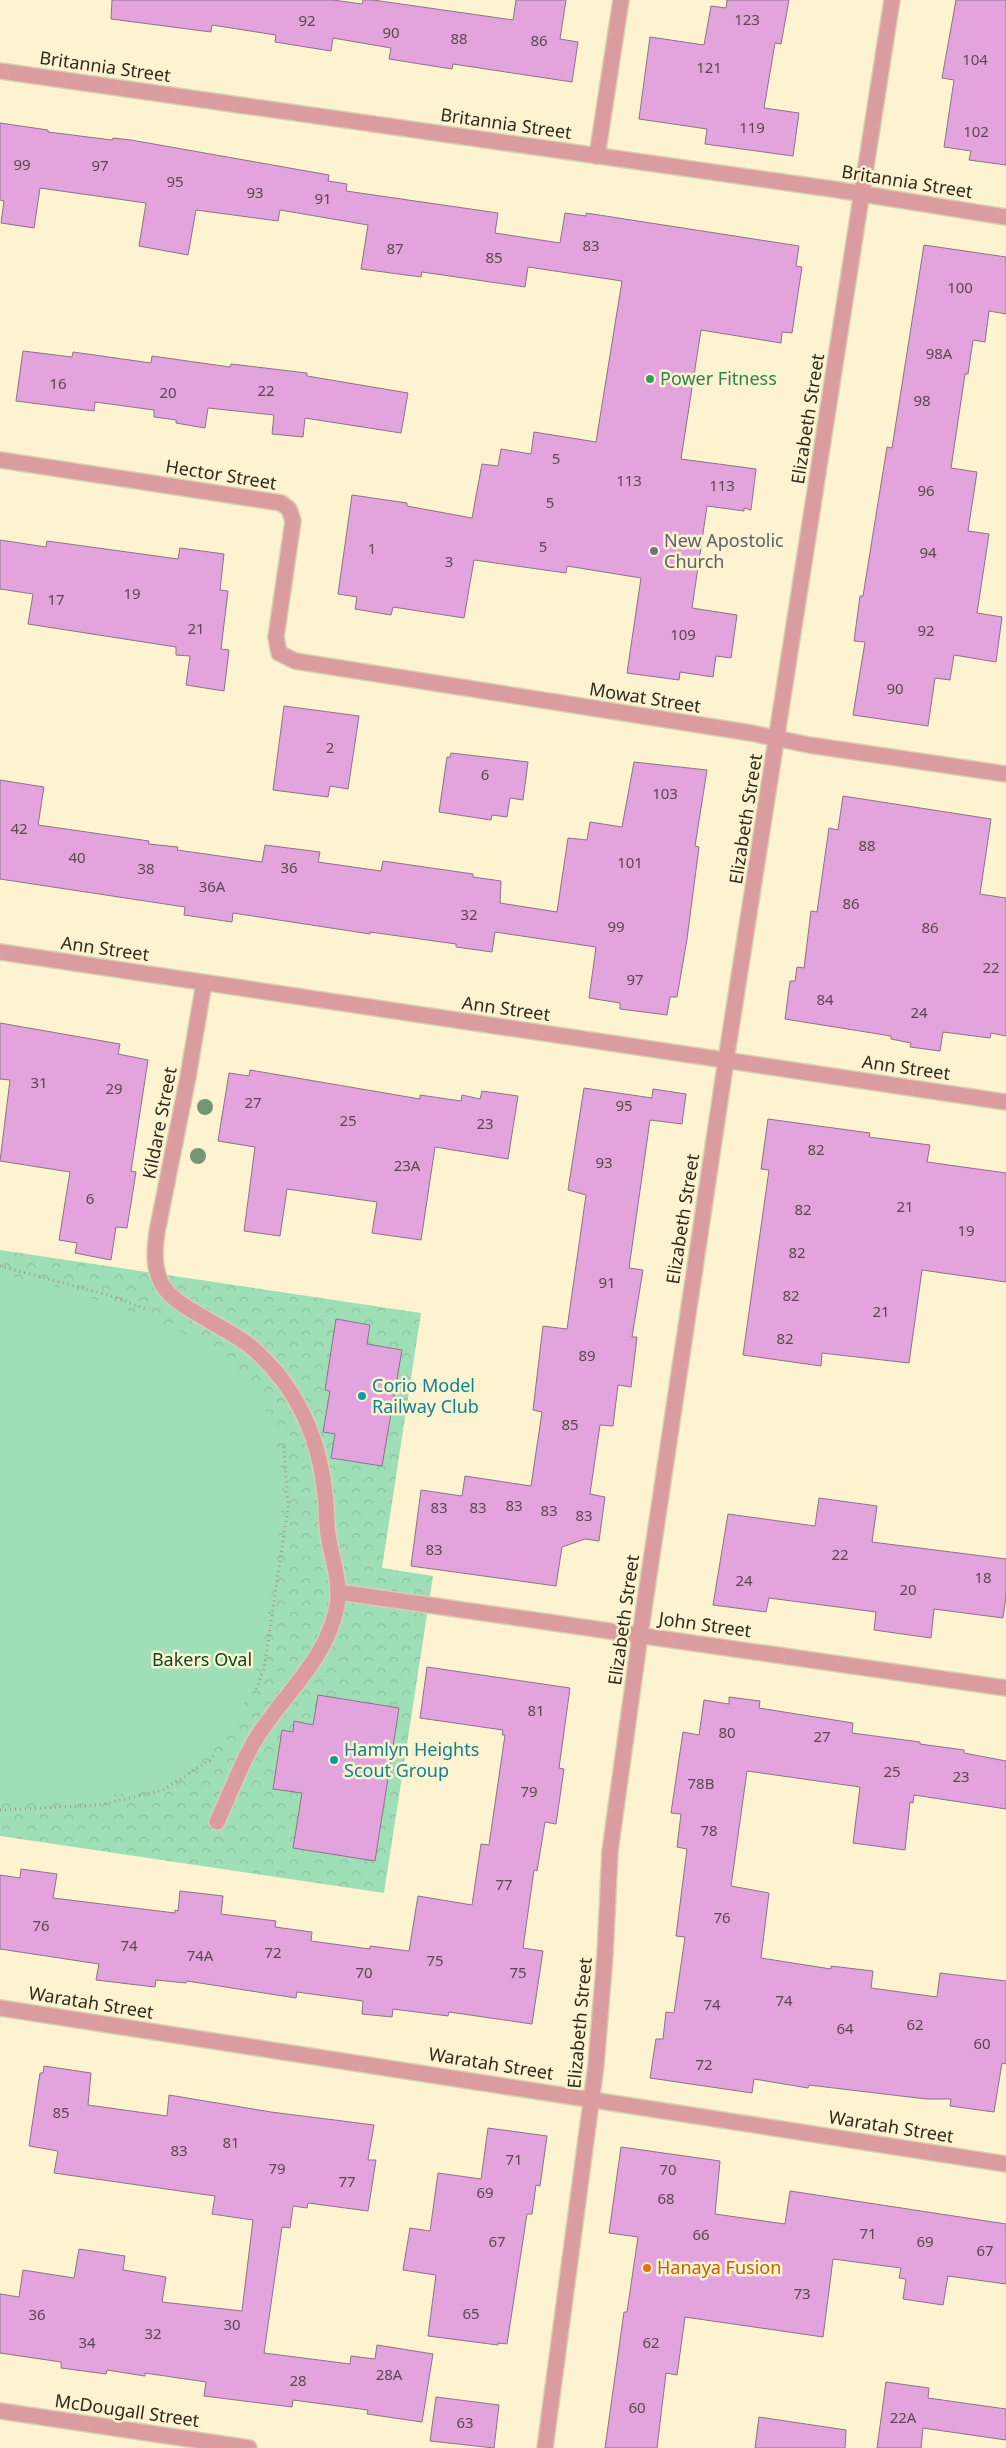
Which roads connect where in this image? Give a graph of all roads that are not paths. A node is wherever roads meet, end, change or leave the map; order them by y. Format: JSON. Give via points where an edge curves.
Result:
{"nodes":[{"id":1,"x":621,"y":0,"type":"edge"},
{"id":2,"x":892,"y":0,"type":"edge"},
{"id":3,"x":0,"y":71,"type":"edge"},
{"id":4,"x":597,"y":156,"type":"junction"},
{"id":5,"x":862,"y":194,"type":"junction"},
{"id":6,"x":1006,"y":216,"type":"edge"},
{"id":7,"x":0,"y":460,"type":"edge"},
{"id":8,"x":279,"y":653,"type":"joint"},
{"id":9,"x":778,"y":738,"type":"junction"},
{"id":10,"x":1006,"y":774,"type":"edge"},
{"id":11,"x":0,"y":952,"type":"edge"},
{"id":12,"x":204,"y":983,"type":"junction"},
{"id":13,"x":726,"y":1060,"type":"junction"},
{"id":14,"x":1006,"y":1102,"type":"edge"},
{"id":15,"x":338,"y":1592,"type":"junction"},
{"id":16,"x":640,"y":1635,"type":"junction"},
{"id":17,"x":1006,"y":1688,"type":"edge"},
{"id":18,"x":217,"y":1822,"type":"dead end"},
{"id":19,"x":0,"y":2008,"type":"edge"},
{"id":20,"x":592,"y":2099,"type":"junction"},
{"id":21,"x":1006,"y":2164,"type":"edge"},
{"id":22,"x":0,"y":2411,"type":"edge"},
{"id":23,"x":249,"y":2448,"type":"edge"},
{"id":24,"x":545,"y":2448,"type":"edge"}],
"edges":[{"from":1,"to":4,"type":"street"},
{"from":2,"to":5,"type":"street","name":"Elizabeth Street"},
{"from":3,"to":4,"type":"street","name":"Britannia Street"},
{"from":4,"to":5,"type":"street","name":"Britannia Street"},
{"from":5,"to":6,"type":"street","name":"Britannia Street"},
{"from":5,"to":9,"type":"street","name":"Elizabeth Street"},
{"from":7,"to":8,"type":"street","name":"Hector Street","via":[[281,504],[289,509],[293,521],[276,637]]},
{"from":8,"to":9,"type":"street","name":"Mowat Street","via":[[295,661]]},
{"from":9,"to":10,"type":"street","name":"Mowat Street"},
{"from":9,"to":13,"type":"street","name":"Elizabeth Street"},
{"from":11,"to":12,"type":"street","name":"Ann Street"},
{"from":12,"to":13,"type":"street","name":"Ann Street"},
{"from":12,"to":15,"type":"street","name":"Kildare Street","via":[[157,1232],[157,1270],[169,1294],[248,1345],[282,1378],[293,1394],[318,1451]]},
{"from":13,"to":14,"type":"street","name":"Ann Street"},
{"from":13,"to":16,"type":"street","name":"Elizabeth Street"},
{"from":15,"to":16,"type":"street","name":"John Street"},
{"from":15,"to":18,"type":"street","via":[[334,1618],[322,1648],[256,1739]]},
{"from":16,"to":17,"type":"street","name":"John Street"},
{"from":16,"to":20,"type":"street","name":"Elizabeth Street","via":[[610,1851],[605,1955]]},
{"from":19,"to":20,"type":"street","name":"Waratah Street"},
{"from":20,"to":21,"type":"street","name":"Waratah Street"},
{"from":20,"to":24,"type":"street","name":"Elizabeth Street"},
{"from":22,"to":23,"type":"street","name":"McDougall Street"}]}
